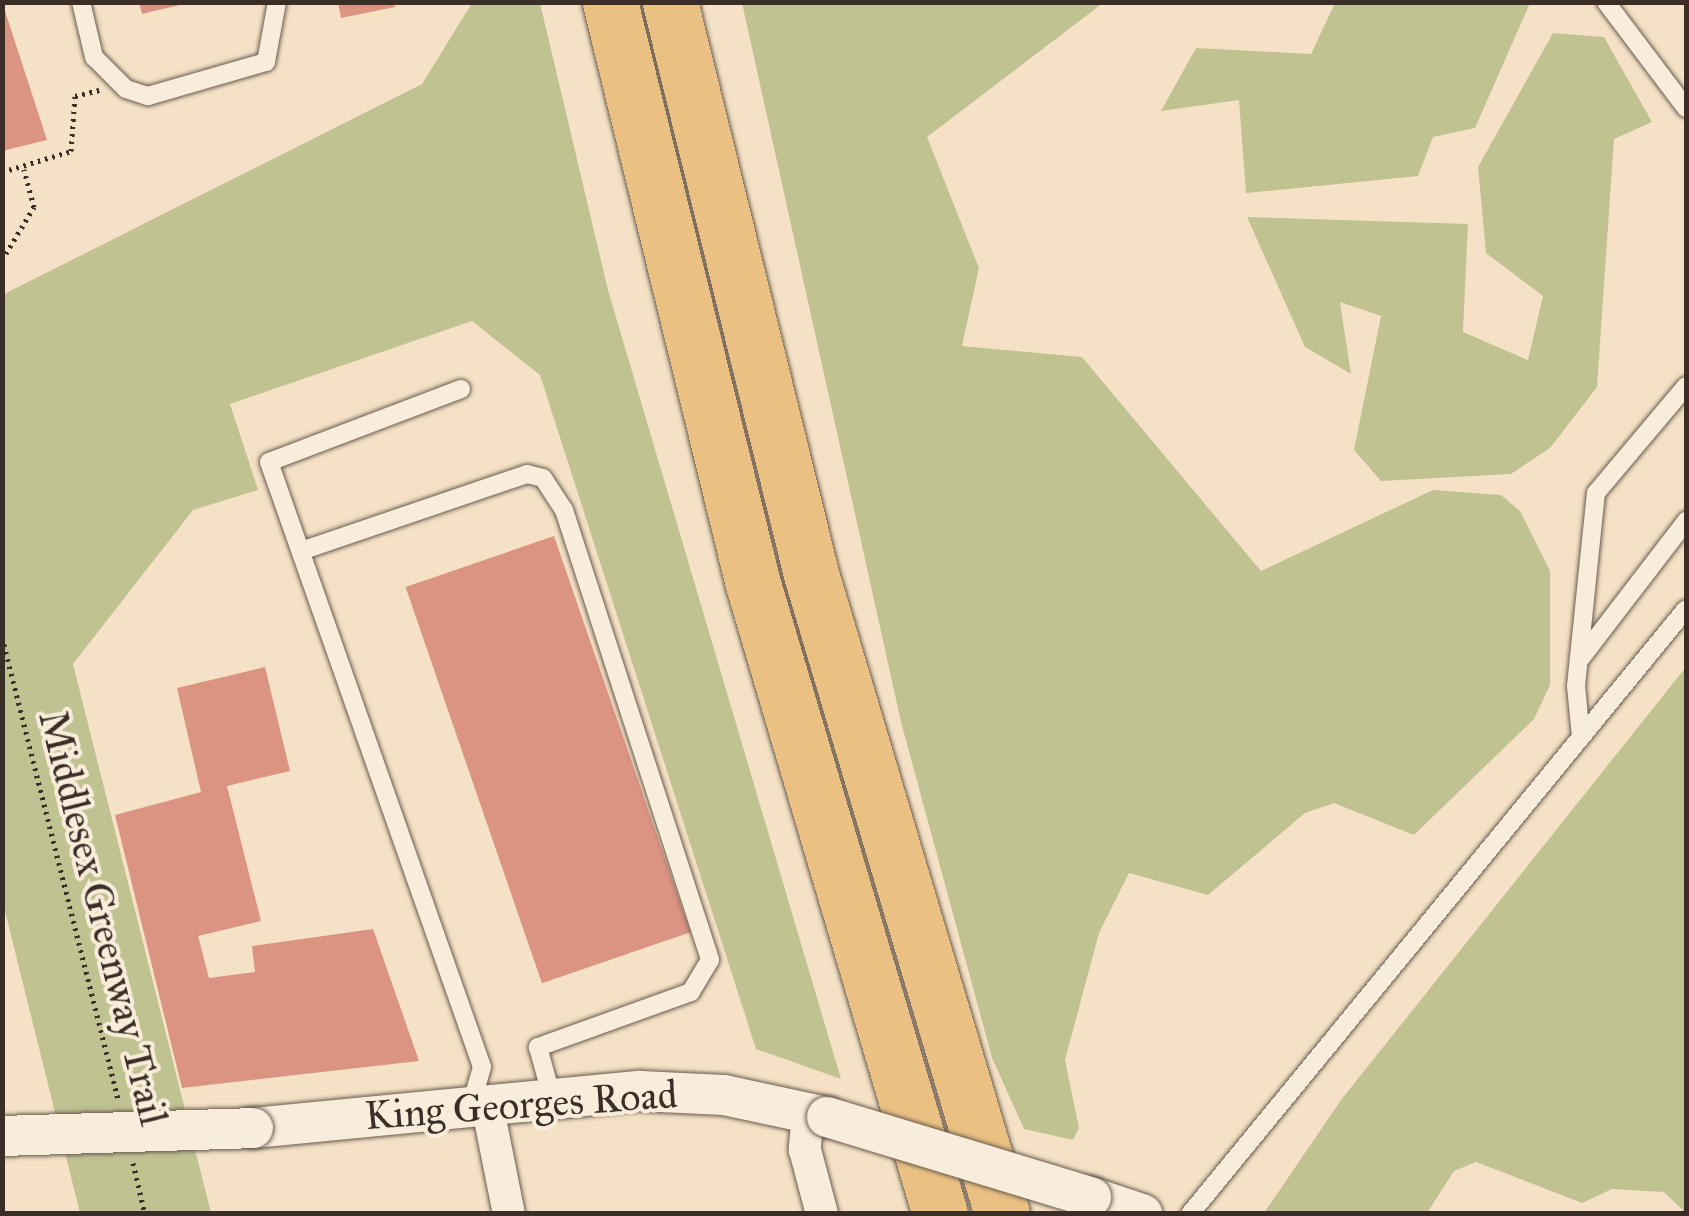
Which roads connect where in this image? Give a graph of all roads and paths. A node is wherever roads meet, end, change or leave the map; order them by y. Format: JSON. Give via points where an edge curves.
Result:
{"nodes":[{"id":1,"x":81,"y":2,"type":"edge"},
{"id":2,"x":277,"y":2,"type":"edge"},
{"id":3,"x":610,"y":2,"type":"edge"},
{"id":4,"x":670,"y":2,"type":"edge"},
{"id":5,"x":706,"y":2,"type":"edge"},
{"id":6,"x":1606,"y":2,"type":"edge"},
{"id":7,"x":683,"y":65,"type":"junction"},
{"id":8,"x":122,"y":85,"type":"junction"},
{"id":9,"x":1686,"y":108,"type":"edge"},
{"id":10,"x":24,"y":168,"type":"junction"},
{"id":11,"x":2,"y":172,"type":"edge"},
{"id":12,"x":2,"y":260,"type":"edge"},
{"id":13,"x":1686,"y":386,"type":"edge"},
{"id":14,"x":461,"y":389,"type":"dead end"},
{"id":15,"x":1686,"y":521,"type":"edge"},
{"id":16,"x":301,"y":552,"type":"junction"},
{"id":17,"x":1686,"y":608,"type":"edge"},
{"id":18,"x":2,"y":640,"type":"edge"},
{"id":19,"x":1580,"y":658,"type":"junction"},
{"id":20,"x":1580,"y":737,"type":"junction"},
{"id":21,"x":552,"y":1098,"type":"junction"},
{"id":22,"x":119,"y":1103,"type":"dead end"},
{"id":23,"x":479,"y":1105,"type":"junction"},
{"id":24,"x":817,"y":1115,"type":"junction"},
{"id":25,"x":2,"y":1136,"type":"edge"},
{"id":26,"x":132,"y":1159,"type":"dead end"},
{"id":27,"x":145,"y":1214,"type":"edge"},
{"id":28,"x":509,"y":1214,"type":"edge"},
{"id":29,"x":822,"y":1214,"type":"edge"},
{"id":30,"x":940,"y":1214,"type":"edge"},
{"id":31,"x":1002,"y":1214,"type":"edge"},
{"id":32,"x":1142,"y":1214,"type":"edge"},
{"id":33,"x":1190,"y":1214,"type":"edge"}],
"edges":[{"from":1,"to":8,"type":"lane","via":[[94,57]]},
{"from":2,"to":8,"type":"lane","via":[[277,42],[244,74],[148,96]]},
{"from":3,"to":30,"type":"highway","via":[[758,602]]},
{"from":4,"to":7,"type":"highway"},
{"from":5,"to":7,"type":"highway"},
{"from":6,"to":9,"type":"lane"},
{"from":7,"to":31,"type":"highway","via":[[816,590]]},
{"from":8,"to":10,"type":"path","via":[[75,96],[71,151]]},
{"from":10,"to":11,"type":"path"},
{"from":10,"to":12,"type":"path","via":[[34,208]]},
{"from":13,"to":19,"type":"lane","via":[[1596,493]]},
{"from":14,"to":16,"type":"lane","via":[[270,462]]},
{"from":15,"to":19,"type":"lane"},
{"from":16,"to":21,"type":"lane","via":[[507,478],[544,478],[554,491],[710,960],[690,992],[538,1047]]},
{"from":16,"to":23,"type":"lane","via":[[482,1067]]},
{"from":17,"to":20,"type":"lane"},
{"from":18,"to":22,"type":"path","name":"Middlesex Greenway Trail"},
{"from":19,"to":20,"type":"lane"},
{"from":20,"to":33,"type":"lane"},
{"from":21,"to":23,"type":"street","name":"King Georges Road"},
{"from":21,"to":24,"type":"street","name":"King Georges Road","via":[[696,1092]]},
{"from":23,"to":25,"type":"street","name":"King Georges Road","bridge":true,"via":[[252,1128]]},
{"from":23,"to":28,"type":"street"},
{"from":24,"to":29,"type":"street","via":[[805,1150]]},
{"from":24,"to":32,"type":"street","name":"King Georges Road","bridge":true},
{"from":26,"to":27,"type":"path","name":"Middlesex Greenway Trail"}]}
